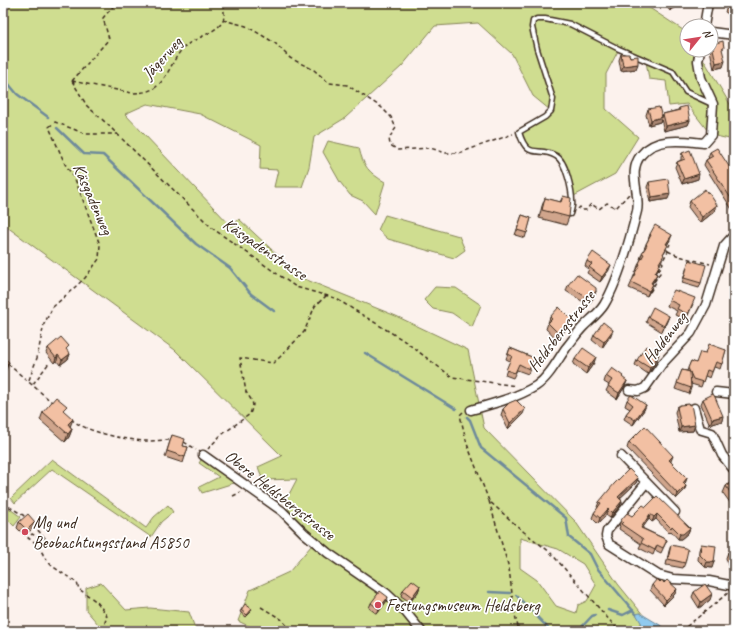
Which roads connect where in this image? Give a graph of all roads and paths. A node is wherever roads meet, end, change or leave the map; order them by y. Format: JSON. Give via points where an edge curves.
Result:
{"nodes":[{"id":1,"x":116,"y":3,"type":"edge"},
{"id":2,"x":222,"y":3,"type":"edge"},
{"id":3,"x":708,"y":3,"type":"edge"},
{"id":4,"x":705,"y":18,"type":"edge"},
{"id":5,"x":223,"y":20,"type":"junction"},
{"id":6,"x":719,"y":33,"type":"edge"},
{"id":7,"x":734,"y":35,"type":"edge"},
{"id":8,"x":699,"y":58,"type":"edge"},
{"id":9,"x":734,"y":59,"type":"edge"},
{"id":10,"x":734,"y":66,"type":"edge"},
{"id":11,"x":72,"y":81,"type":"junction"},
{"id":12,"x":713,"y":104,"type":"junction"},
{"id":13,"x":518,"y":132,"type":"junction"},
{"id":14,"x":118,"y":134,"type":"junction"},
{"id":15,"x":634,"y":183,"type":"junction"},
{"id":16,"x":572,"y":208,"type":"junction"},
{"id":17,"x":570,"y":214,"type":"edge"},
{"id":18,"x":734,"y":235,"type":"edge"},
{"id":19,"x":670,"y":244,"type":"edge"},
{"id":20,"x":668,"y":251,"type":"junction"},
{"id":21,"x":706,"y":263,"type":"edge"},
{"id":22,"x":650,"y":292,"type":"edge"},
{"id":23,"x":326,"y":296,"type":"junction"},
{"id":24,"x":8,"y":363,"type":"edge"},
{"id":25,"x":49,"y":363,"type":"dead end"},
{"id":26,"x":29,"y":380,"type":"junction"},
{"id":27,"x":33,"y":384,"type":"junction"},
{"id":28,"x":530,"y":388,"type":"junction"},
{"id":29,"x":629,"y":390,"type":"dead end"},
{"id":30,"x":716,"y":392,"type":"dead end"},
{"id":31,"x":734,"y":394,"type":"edge"},
{"id":32,"x":55,"y":404,"type":"edge"},
{"id":33,"x":694,"y":408,"type":"dead end"},
{"id":34,"x":471,"y":410,"type":"joint"},
{"id":35,"x":66,"y":414,"type":"edge"},
{"id":36,"x":172,"y":440,"type":"edge"},
{"id":37,"x":179,"y":441,"type":"edge"},
{"id":38,"x":203,"y":454,"type":"junction"},
{"id":39,"x":620,"y":456,"type":"dead end"},
{"id":40,"x":734,"y":470,"type":"edge"},
{"id":41,"x":646,"y":483,"type":"junction"},
{"id":42,"x":489,"y":501,"type":"junction"},
{"id":43,"x":3,"y":503,"type":"edge"},
{"id":44,"x":674,"y":512,"type":"edge"},
{"id":45,"x":27,"y":520,"type":"edge"},
{"id":46,"x":32,"y":525,"type":"edge"},
{"id":47,"x":731,"y":589,"type":"edge"},
{"id":48,"x":262,"y":607,"type":"dead end"},
{"id":49,"x":105,"y":631,"type":"edge"},
{"id":50,"x":292,"y":631,"type":"edge"},
{"id":51,"x":421,"y":631,"type":"edge"},
{"id":52,"x":519,"y":631,"type":"edge"},
{"id":53,"x":619,"y":631,"type":"edge"},
{"id":54,"x":681,"y":631,"type":"edge"}],
"edges":[{"from":1,"to":11,"type":"path","via":[[103,18],[110,39]]},
{"from":2,"to":5,"type":"path"},
{"from":3,"to":4,"type":"street"},
{"from":5,"to":11,"type":"path","name":"Jägerweg","via":[[215,29],[186,45],[162,80],[149,90],[132,93]]},
{"from":5,"to":13,"type":"path","via":[[246,26],[275,43],[290,58],[314,70],[329,82],[347,85],[381,106],[392,117],[396,128],[389,138],[390,145],[398,150],[430,148],[446,153],[459,153]]},
{"from":6,"to":7,"type":"street"},
{"from":8,"to":12,"type":"street","via":[[701,78]]},
{"from":9,"to":10,"type":"path"},
{"from":11,"to":14,"type":"path","name":"Käsgadenstrasse","via":[[87,106]]},
{"from":12,"to":13,"type":"lane","via":[[686,92],[673,72],[570,24],[537,19],[533,21],[532,27],[553,99],[551,111]]},
{"from":12,"to":15,"type":"street","name":"Heldsbergstrasse","via":[[710,134],[704,143],[678,141],[652,147],[641,154],[636,166]]},
{"from":13,"to":16,"type":"lane","via":[[530,151],[551,153],[558,157],[568,181]]},
{"from":14,"to":23,"type":"path","name":"Käsgadenstrasse","via":[[212,228],[296,287]]},
{"from":14,"to":26,"type":"path","name":"Käsgadenweg","via":[[86,134],[55,122],[49,127],[65,164],[75,179],[100,245],[99,259],[85,278],[52,308],[44,324],[37,358]]},
{"from":15,"to":16,"type":"path","via":[[616,208],[607,203],[600,209],[592,204],[586,210],[580,207],[577,210]]},
{"from":15,"to":28,"type":"street","name":"Heldsbergstrasse","via":[[637,208],[620,270],[604,306],[581,328],[545,379]]},
{"from":16,"to":17,"type":"lane"},
{"from":18,"to":29,"type":"street","name":"Haldenweg","via":[[724,246],[706,305],[691,333],[664,361],[645,388],[638,391]]},
{"from":19,"to":20,"type":"path"},
{"from":20,"to":21,"type":"path","via":[[679,257]]},
{"from":20,"to":22,"type":"path"},
{"from":23,"to":28,"type":"path","name":"Käsgadenstrasse","via":[[335,298],[403,340],[452,377]]},
{"from":23,"to":38,"type":"path","via":[[316,306],[304,332],[273,363],[240,358],[246,392],[253,406],[250,414],[220,436]]},
{"from":24,"to":26,"type":"path"},
{"from":25,"to":27,"type":"path"},
{"from":26,"to":27,"type":"path"},
{"from":27,"to":32,"type":"path"},
{"from":28,"to":34,"type":"street","name":"Heldsbergstrasse"},
{"from":30,"to":31,"type":"street"},
{"from":33,"to":40,"type":"street","via":[[700,428],[712,433],[722,455]]},
{"from":34,"to":42,"type":"path","via":[[460,415],[467,444]]},
{"from":35,"to":36,"type":"path","via":[[78,425],[108,435],[145,441]]},
{"from":37,"to":38,"type":"path","name":"Obere Heldsbergstrasse"},
{"from":38,"to":51,"type":"street","name":"Obere Heldsbergstrasse","via":[[282,511],[328,553],[386,593]]},
{"from":39,"to":41,"type":"street"},
{"from":41,"to":44,"type":"street"},
{"from":41,"to":47,"type":"street","via":[[607,531],[608,544],[648,570],[666,578],[709,581]]},
{"from":42,"to":52,"type":"path","via":[[509,568]]},
{"from":42,"to":53,"type":"path","via":[[550,552]]},
{"from":43,"to":45,"type":"path","via":[[23,514]]},
{"from":46,"to":49,"type":"path","via":[[47,540],[32,534],[28,538],[36,543],[52,566],[77,583],[79,589],[97,602],[107,617],[104,622]]},
{"from":47,"to":54,"type":"path"},
{"from":48,"to":50,"type":"path"}]}
